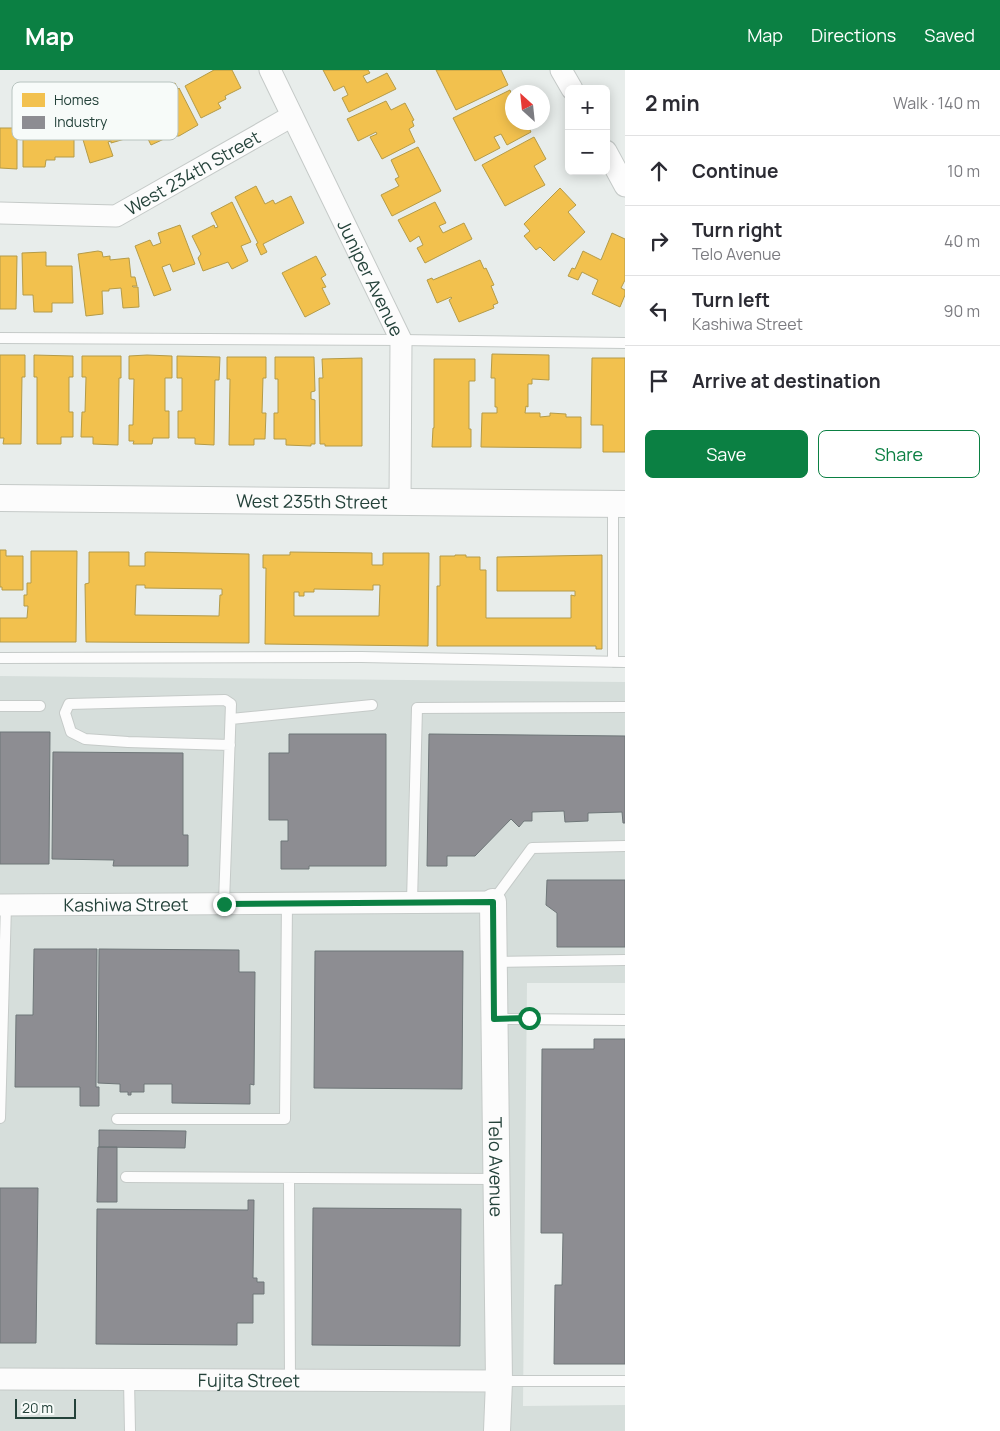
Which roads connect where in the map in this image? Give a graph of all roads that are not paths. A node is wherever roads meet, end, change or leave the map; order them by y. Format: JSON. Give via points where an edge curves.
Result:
{"nodes":[{"id":1,"x":270,"y":70,"type":"edge"},
{"id":2,"x":561,"y":70,"type":"edge"},
{"id":3,"x":570,"y":85,"type":"edge"},
{"id":4,"x":292,"y":116,"type":"junction"},
{"id":5,"x":610,"y":159,"type":"edge"},
{"id":6,"x":625,"y":186,"type":"edge"},
{"id":7,"x":0,"y":213,"type":"edge"},
{"id":8,"x":0,"y":338,"type":"edge"},
{"id":9,"x":401,"y":340,"type":"junction"},
{"id":10,"x":625,"y":343,"type":"edge"},
{"id":11,"x":0,"y":498,"type":"edge"},
{"id":12,"x":400,"y":503,"type":"junction"},
{"id":13,"x":619,"y":504,"type":"edge"},
{"id":14,"x":0,"y":658,"type":"edge"},
{"id":15,"x":613,"y":662,"type":"junction"},
{"id":16,"x":625,"y":662,"type":"edge"},
{"id":17,"x":372,"y":705,"type":"dead end"},
{"id":18,"x":0,"y":706,"type":"edge"},
{"id":19,"x":40,"y":706,"type":"dead end"},
{"id":20,"x":625,"y":707,"type":"edge"},
{"id":21,"x":230,"y":719,"type":"junction"},
{"id":22,"x":230,"y":745,"type":"junction"},
{"id":23,"x":625,"y":846,"type":"edge"},
{"id":24,"x":412,"y":902,"type":"junction"},
{"id":25,"x":493,"y":902,"type":"junction"},
{"id":26,"x":287,"y":903,"type":"junction"},
{"id":27,"x":224,"y":904,"type":"junction"},
{"id":28,"x":3,"y":905,"type":"edge"},
{"id":29,"x":625,"y":960,"type":"edge"},
{"id":30,"x":494,"y":962,"type":"junction"},
{"id":31,"x":494,"y":1019,"type":"junction"},
{"id":32,"x":625,"y":1020,"type":"edge"},
{"id":33,"x":0,"y":1118,"type":"edge"},
{"id":34,"x":117,"y":1119,"type":"dead end"},
{"id":35,"x":126,"y":1178,"type":"dead end"},
{"id":36,"x":289,"y":1178,"type":"junction"},
{"id":37,"x":496,"y":1179,"type":"junction"},
{"id":38,"x":0,"y":1380,"type":"edge"},
{"id":39,"x":129,"y":1380,"type":"junction"},
{"id":40,"x":290,"y":1380,"type":"junction"},
{"id":41,"x":498,"y":1381,"type":"junction"},
{"id":42,"x":625,"y":1381,"type":"edge"},
{"id":43,"x":130,"y":1431,"type":"edge"},
{"id":44,"x":497,"y":1431,"type":"edge"}],
"edges":[{"from":1,"to":4,"type":"street","name":"Juniper Avenue"},
{"from":2,"to":3,"type":"street"},
{"from":4,"to":7,"type":"street","name":"West 234th Street","via":[[116,216]]},
{"from":4,"to":9,"type":"street","name":"Juniper Avenue"},
{"from":5,"to":6,"type":"street"},
{"from":8,"to":9,"type":"lane"},
{"from":9,"to":10,"type":"lane"},
{"from":9,"to":12,"type":"street","name":"Juniper Avenue"},
{"from":11,"to":12,"type":"street","name":"West 235th Street"},
{"from":12,"to":13,"type":"street","name":"West 235th Street"},
{"from":13,"to":15,"type":"lane"},
{"from":14,"to":15,"type":"lane","via":[[351,657]]},
{"from":15,"to":16,"type":"lane"},
{"from":17,"to":21,"type":"lane"},
{"from":18,"to":19,"type":"lane"},
{"from":20,"to":24,"type":"lane","via":[[417,708]]},
{"from":21,"to":22,"type":"lane"},
{"from":21,"to":22,"type":"lane","via":[[231,704],[225,700],[69,704],[65,713],[71,732],[85,739]]},
{"from":22,"to":27,"type":"lane"},
{"from":23,"to":25,"type":"lane","via":[[532,848]]},
{"from":24,"to":25,"type":"street","name":"Kashiwa Street"},
{"from":24,"to":26,"type":"street","name":"Kashiwa Street"},
{"from":25,"to":30,"type":"street","name":"Telo Avenue"},
{"from":26,"to":27,"type":"street","name":"Kashiwa Street"},
{"from":26,"to":34,"type":"lane","via":[[284,1119]]},
{"from":27,"to":28,"type":"street","name":"Kashiwa Street"},
{"from":28,"to":33,"type":"lane"},
{"from":29,"to":30,"type":"lane"},
{"from":30,"to":31,"type":"street","name":"Telo Avenue"},
{"from":31,"to":32,"type":"lane"},
{"from":31,"to":37,"type":"street","name":"Telo Avenue"},
{"from":35,"to":36,"type":"lane"},
{"from":36,"to":37,"type":"lane"},
{"from":36,"to":40,"type":"lane"},
{"from":37,"to":41,"type":"street","name":"Telo Avenue"},
{"from":38,"to":39,"type":"street","name":"Fujita Street"},
{"from":39,"to":40,"type":"street","name":"Fujita Street"},
{"from":39,"to":43,"type":"lane"},
{"from":40,"to":41,"type":"street","name":"Fujita Street"},
{"from":41,"to":42,"type":"lane"},
{"from":41,"to":44,"type":"street","name":"Telo Avenue"}]}
